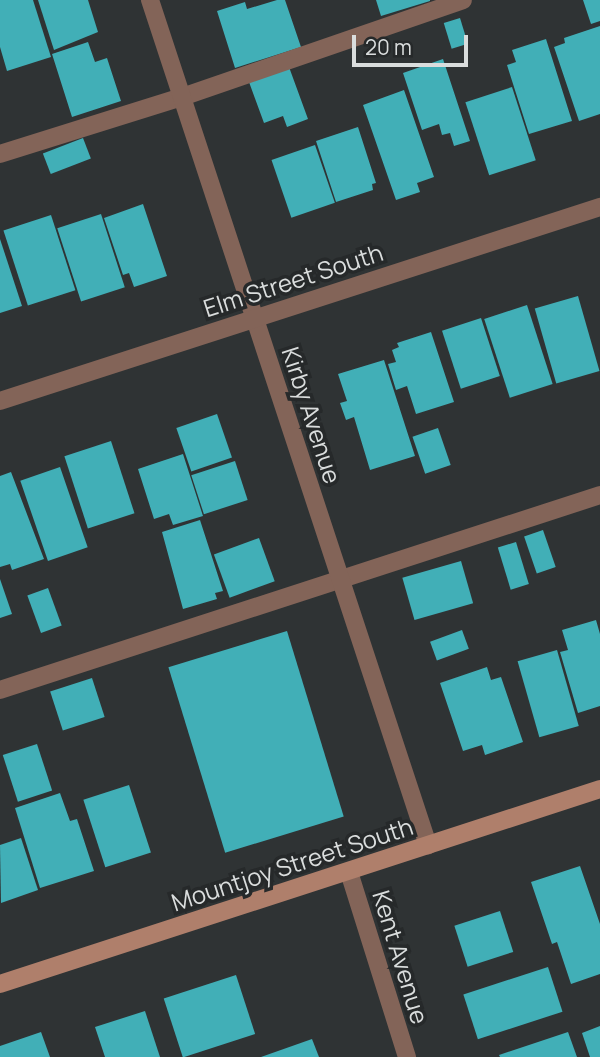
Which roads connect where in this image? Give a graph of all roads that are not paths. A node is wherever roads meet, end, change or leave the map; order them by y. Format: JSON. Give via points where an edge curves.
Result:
{"nodes":[{"id":1,"x":150,"y":0,"type":"edge"},
{"id":2,"x":463,"y":0,"type":"edge"},
{"id":3,"x":182,"y":97,"type":"junction"},
{"id":4,"x":0,"y":154,"type":"edge"},
{"id":5,"x":600,"y":207,"type":"edge"},
{"id":6,"x":255,"y":318,"type":"junction"},
{"id":7,"x":0,"y":401,"type":"edge"},
{"id":8,"x":600,"y":495,"type":"edge"},
{"id":9,"x":342,"y":580,"type":"junction"},
{"id":10,"x":0,"y":690,"type":"edge"},
{"id":11,"x":600,"y":789,"type":"edge"},
{"id":12,"x":428,"y":845,"type":"junction"},
{"id":13,"x":349,"y":872,"type":"junction"},
{"id":14,"x":0,"y":984,"type":"edge"},
{"id":15,"x":407,"y":1057,"type":"edge"}],
"edges":[{"from":1,"to":3,"type":"street","name":"Kirby Avenue"},
{"from":2,"to":3,"type":"street"},
{"from":3,"to":4,"type":"street"},
{"from":3,"to":6,"type":"street","name":"Kirby Avenue"},
{"from":5,"to":6,"type":"street","name":"Elm Street South"},
{"from":6,"to":7,"type":"street","name":"Elm Street South"},
{"from":6,"to":9,"type":"street","name":"Kirby Avenue"},
{"from":8,"to":9,"type":"street"},
{"from":9,"to":10,"type":"street"},
{"from":9,"to":12,"type":"street","name":"Kirby Avenue"},
{"from":11,"to":12,"type":"street","name":"Mountjoy Street South"},
{"from":12,"to":13,"type":"street","name":"Mountjoy Street South"},
{"from":13,"to":14,"type":"street","name":"Mountjoy Street South"},
{"from":13,"to":15,"type":"street","name":"Kent Avenue"}]}
